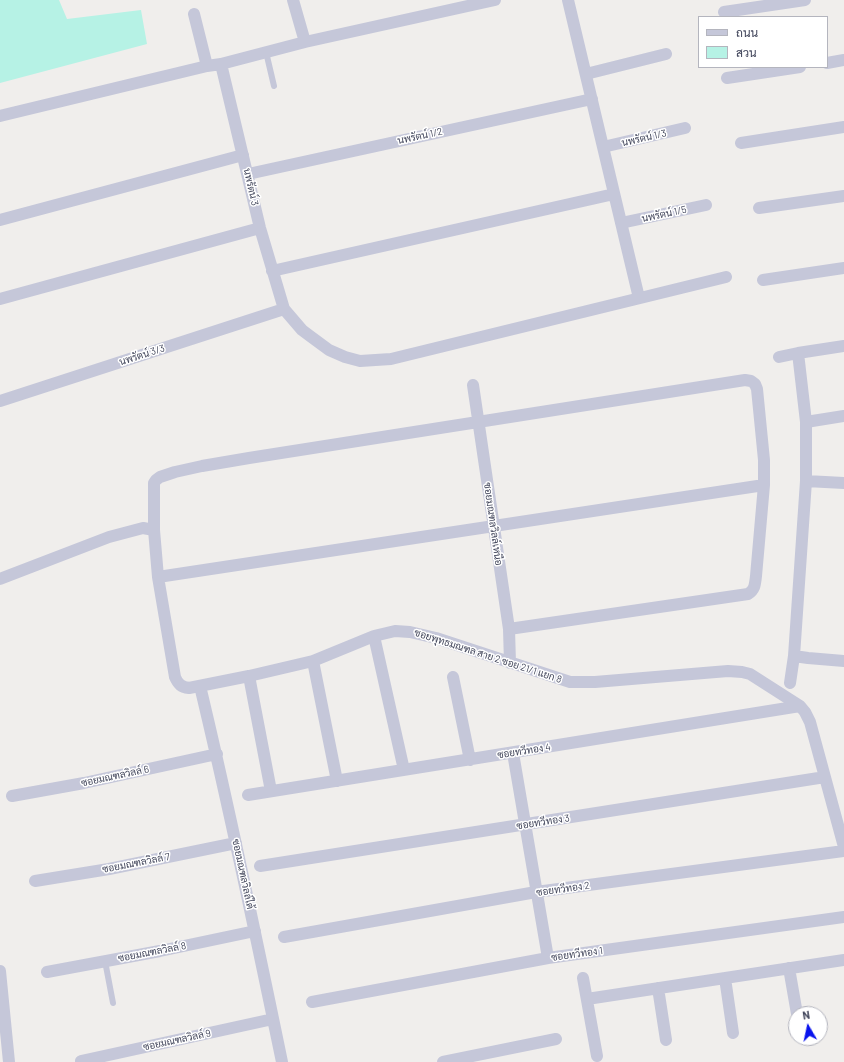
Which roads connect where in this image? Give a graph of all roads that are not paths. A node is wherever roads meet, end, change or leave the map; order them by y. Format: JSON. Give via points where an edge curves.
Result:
{"nodes":[{"id":1,"x":294,"y":0,"type":"edge"},
{"id":2,"x":495,"y":0,"type":"edge"},
{"id":3,"x":568,"y":0,"type":"edge"},
{"id":4,"x":805,"y":0,"type":"edge"},
{"id":5,"x":467,"y":3,"type":"edge"},
{"id":6,"x":724,"y":12,"type":"dead end"},
{"id":7,"x":194,"y":14,"type":"dead end"},
{"id":8,"x":305,"y":42,"type":"junction"},
{"id":9,"x":266,"y":52,"type":"junction"},
{"id":10,"x":666,"y":54,"type":"dead end"},
{"id":11,"x":844,"y":60,"type":"edge"},
{"id":12,"x":828,"y":63,"type":"edge"},
{"id":13,"x":221,"y":64,"type":"junction"},
{"id":14,"x":207,"y":66,"type":"junction"},
{"id":15,"x":793,"y":68,"type":"edge"},
{"id":16,"x":586,"y":74,"type":"junction"},
{"id":17,"x":727,"y":78,"type":"dead end"},
{"id":18,"x":274,"y":86,"type":"dead end"},
{"id":19,"x":592,"y":99,"type":"junction"},
{"id":20,"x":0,"y":116,"type":"edge"},
{"id":21,"x":844,"y":127,"type":"edge"},
{"id":22,"x":686,"y":128,"type":"dead end"},
{"id":23,"x":741,"y":143,"type":"dead end"},
{"id":24,"x":603,"y":147,"type":"junction"},
{"id":25,"x":243,"y":155,"type":"junction"},
{"id":26,"x":248,"y":174,"type":"junction"},
{"id":27,"x":614,"y":194,"type":"junction"},
{"id":28,"x":844,"y":196,"type":"edge"},
{"id":29,"x":706,"y":205,"type":"dead end"},
{"id":30,"x":759,"y":208,"type":"dead end"},
{"id":31,"x":0,"y":220,"type":"edge"},
{"id":32,"x":621,"y":223,"type":"junction"},
{"id":33,"x":260,"y":228,"type":"junction"},
{"id":34,"x":844,"y":268,"type":"edge"},
{"id":35,"x":272,"y":272,"type":"junction"},
{"id":36,"x":726,"y":277,"type":"dead end"},
{"id":37,"x":763,"y":280,"type":"dead end"},
{"id":38,"x":639,"y":298,"type":"junction"},
{"id":39,"x":0,"y":299,"type":"edge"},
{"id":40,"x":284,"y":309,"type":"junction"},
{"id":41,"x":844,"y":346,"type":"edge"},
{"id":42,"x":798,"y":353,"type":"junction"},
{"id":43,"x":779,"y":357,"type":"dead end"},
{"id":44,"x":473,"y":385,"type":"dead end"},
{"id":45,"x":0,"y":401,"type":"edge"},
{"id":46,"x":844,"y":416,"type":"edge"},
{"id":47,"x":478,"y":422,"type":"junction"},
{"id":48,"x":806,"y":422,"type":"junction"},
{"id":49,"x":806,"y":481,"type":"junction"},
{"id":50,"x":844,"y":483,"type":"edge"},
{"id":51,"x":764,"y":485,"type":"junction"},
{"id":52,"x":494,"y":527,"type":"junction"},
{"id":53,"x":154,"y":530,"type":"junction"},
{"id":54,"x":158,"y":577,"type":"junction"},
{"id":55,"x":0,"y":579,"type":"edge"},
{"id":56,"x":508,"y":629,"type":"junction"},
{"id":57,"x":374,"y":636,"type":"junction"},
{"id":58,"x":794,"y":656,"type":"junction"},
{"id":59,"x":313,"y":661,"type":"junction"},
{"id":60,"x":844,"y":661,"type":"edge"},
{"id":61,"x":510,"y":663,"type":"junction"},
{"id":62,"x":249,"y":676,"type":"junction"},
{"id":63,"x":453,"y":677,"type":"dead end"},
{"id":64,"x":790,"y":683,"type":"dead end"},
{"id":65,"x":200,"y":686,"type":"junction"},
{"id":66,"x":800,"y":706,"type":"junction"},
{"id":67,"x":513,"y":753,"type":"junction"},
{"id":68,"x":217,"y":754,"type":"junction"},
{"id":69,"x":470,"y":760,"type":"junction"},
{"id":70,"x":404,"y":770,"type":"junction"},
{"id":71,"x":825,"y":777,"type":"junction"},
{"id":72,"x":337,"y":781,"type":"junction"},
{"id":73,"x":271,"y":792,"type":"junction"},
{"id":74,"x":248,"y":795,"type":"dead end"},
{"id":75,"x":12,"y":796,"type":"dead end"},
{"id":76,"x":525,"y":824,"type":"junction"},
{"id":77,"x":236,"y":843,"type":"junction"},
{"id":78,"x":844,"y":847,"type":"edge"},
{"id":79,"x":844,"y":850,"type":"edge"},
{"id":80,"x":260,"y":866,"type":"dead end"},
{"id":81,"x":35,"y":881,"type":"dead end"},
{"id":82,"x":536,"y":892,"type":"junction"},
{"id":83,"x":844,"y":917,"type":"edge"},
{"id":84,"x":256,"y":931,"type":"junction"},
{"id":85,"x":284,"y":937,"type":"dead end"},
{"id":86,"x":548,"y":958,"type":"junction"},
{"id":87,"x":844,"y":960,"type":"edge"},
{"id":88,"x":105,"y":961,"type":"junction"},
{"id":89,"x":789,"y":968,"type":"junction"},
{"id":90,"x":0,"y":971,"type":"edge"},
{"id":91,"x":48,"y":972,"type":"dead end"},
{"id":92,"x":583,"y":978,"type":"dead end"},
{"id":93,"x":725,"y":978,"type":"junction"},
{"id":94,"x":658,"y":988,"type":"junction"},
{"id":95,"x":587,"y":999,"type":"junction"},
{"id":96,"x":312,"y":1002,"type":"dead end"},
{"id":97,"x":113,"y":1003,"type":"dead end"},
{"id":98,"x":796,"y":1006,"type":"edge"},
{"id":99,"x":273,"y":1019,"type":"junction"},
{"id":100,"x":733,"y":1033,"type":"dead end"},
{"id":101,"x":556,"y":1039,"type":"dead end"},
{"id":102,"x":666,"y":1040,"type":"dead end"},
{"id":103,"x":597,"y":1056,"type":"dead end"},
{"id":104,"x":81,"y":1061,"type":"dead end"},
{"id":105,"x":9,"y":1062,"type":"edge"},
{"id":106,"x":282,"y":1062,"type":"edge"},
{"id":107,"x":443,"y":1062,"type":"edge"}],
"edges":[{"from":1,"to":8,"type":"street"},
{"from":2,"to":5,"type":"street"},
{"from":3,"to":16,"type":"street"},
{"from":4,"to":6,"type":"street"},
{"from":5,"to":8,"type":"street"},
{"from":7,"to":14,"type":"street"},
{"from":8,"to":9,"type":"street"},
{"from":9,"to":13,"type":"street"},
{"from":9,"to":18,"type":"lane"},
{"from":10,"to":16,"type":"street"},
{"from":11,"to":12,"type":"street"},
{"from":13,"to":14,"type":"street"},
{"from":13,"to":25,"type":"street","name":"นพรัตน์ 3"},
{"from":14,"to":20,"type":"street"},
{"from":15,"to":17,"type":"street"},
{"from":16,"to":19,"type":"street"},
{"from":19,"to":24,"type":"street"},
{"from":19,"to":26,"type":"street","name":"นพรัตน์ 1/2"},
{"from":21,"to":23,"type":"street"},
{"from":22,"to":24,"type":"street","name":"นพรัตน์ 1/3"},
{"from":24,"to":27,"type":"street"},
{"from":25,"to":26,"type":"street","name":"นพรัตน์ 3"},
{"from":25,"to":31,"type":"street"},
{"from":26,"to":33,"type":"street","name":"นพรัตน์ 3"},
{"from":27,"to":32,"type":"street"},
{"from":27,"to":35,"type":"street"},
{"from":28,"to":30,"type":"street"},
{"from":29,"to":32,"type":"street","name":"นพรัตน์ 1/5"},
{"from":32,"to":38,"type":"street"},
{"from":33,"to":35,"type":"street","name":"นพรัตน์ 3"},
{"from":33,"to":39,"type":"street"},
{"from":34,"to":37,"type":"street"},
{"from":35,"to":40,"type":"street","name":"นพรัตน์ 3"},
{"from":36,"to":38,"type":"street"},
{"from":38,"to":40,"type":"street","via":[[391,359],[360,361],[329,350],[302,330]]},
{"from":40,"to":45,"type":"street","name":"นพรัตน์ 3/3"},
{"from":41,"to":42,"type":"street"},
{"from":42,"to":43,"type":"street"},
{"from":42,"to":48,"type":"street"},
{"from":44,"to":47,"type":"street","name":"ซอยมณฑลวิลล์เหนือ"},
{"from":46,"to":48,"type":"street"},
{"from":47,"to":51,"type":"street","via":[[751,381],[757,389]]},
{"from":47,"to":52,"type":"street","name":"ซอยมณฑลวิลล์เหนือ"},
{"from":47,"to":53,"type":"street","name":"ซอยพุทธมณฑล สาย 2 ซอย 21/1 แยก 8","via":[[249,458],[166,474],[154,483]]},
{"from":48,"to":49,"type":"street"},
{"from":49,"to":50,"type":"street"},
{"from":49,"to":58,"type":"street"},
{"from":51,"to":52,"type":"street"},
{"from":51,"to":56,"type":"street","via":[[756,576],[754,588],[748,594]]},
{"from":52,"to":54,"type":"street"},
{"from":52,"to":56,"type":"street","name":"ซอยมณฑลวิลล์เหนือ"},
{"from":53,"to":54,"type":"street","name":"ซอยพุทธมณฑล สาย 2 ซอย 21/1 แยก 8"},
{"from":53,"to":55,"type":"street","via":[[143,528],[109,537]]},
{"from":54,"to":65,"type":"street","name":"ซอยพุทธมณฑล สาย 2 ซอย 21/1 แยก 8","via":[[175,677],[178,684],[183,687]]},
{"from":56,"to":61,"type":"street","name":"ซอยมณฑลวิลล์เหนือ"},
{"from":57,"to":59,"type":"street","name":"ซอยพุทธมณฑล สาย 2 ซอย 21/1 แยก 8"},
{"from":57,"to":61,"type":"street","name":"ซอยพุทธมณฑล สาย 2 ซอย 21/1 แยก 8","via":[[395,631],[410,632]]},
{"from":57,"to":70,"type":"street"},
{"from":58,"to":60,"type":"street"},
{"from":58,"to":64,"type":"street"},
{"from":59,"to":62,"type":"street","name":"ซอยพุทธมณฑล สาย 2 ซอย 21/1 แยก 8"},
{"from":59,"to":72,"type":"street"},
{"from":61,"to":66,"type":"street","name":"ซอยพุทธมณฑล สาย 2 ซอย 21/1 แยก 8","via":[[570,682],[582,683],[742,672],[750,674]]},
{"from":62,"to":65,"type":"street","name":"ซอยพุทธมณฑล สาย 2 ซอย 21/1 แยก 8"},
{"from":62,"to":73,"type":"street"},
{"from":63,"to":69,"type":"street"},
{"from":65,"to":68,"type":"street","name":"ซอยมณฑลวิลล์ใต้"},
{"from":66,"to":67,"type":"street","name":"ซอยทวีทอง 4"},
{"from":66,"to":71,"type":"street","name":"ซอยพุทธมณฑล สาย 2 ซอย 21/1 แยก 8","via":[[810,722]]},
{"from":67,"to":69,"type":"street","name":"ซอยทวีทอง 4"},
{"from":67,"to":76,"type":"street"},
{"from":68,"to":75,"type":"street","name":"ซอยมณฑลวิลล์ 6"},
{"from":68,"to":77,"type":"street","name":"ซอยมณฑลวิลล์ใต้"},
{"from":69,"to":70,"type":"street","name":"ซอยทวีทอง 4"},
{"from":70,"to":72,"type":"street","name":"ซอยทวีทอง 4"},
{"from":71,"to":76,"type":"street","name":"ซอยทวีทอง 3"},
{"from":71,"to":78,"type":"street","name":"ซอยพุทธมณฑล สาย 2 ซอย 21/1 แยก 8"},
{"from":72,"to":73,"type":"street","name":"ซอยทวีทอง 4"},
{"from":73,"to":74,"type":"street","name":"ซอยทวีทอง 4"},
{"from":76,"to":80,"type":"street","name":"ซอยทวีทอง 3"},
{"from":76,"to":82,"type":"street"},
{"from":77,"to":81,"type":"street","name":"ซอยมณฑลวิลล์ 7"},
{"from":77,"to":84,"type":"street","name":"ซอยมณฑลวิลล์ใต้"},
{"from":79,"to":82,"type":"street","name":"ซอยทวีทอง 2"},
{"from":82,"to":85,"type":"street","name":"ซอยทวีทอง 2"},
{"from":82,"to":86,"type":"street"},
{"from":83,"to":86,"type":"street","name":"ซอยทวีทอง 1"},
{"from":84,"to":88,"type":"street","name":"ซอยมณฑลวิลล์ 8"},
{"from":84,"to":99,"type":"street","name":"ซอยมณฑลวิลล์ใต้"},
{"from":86,"to":96,"type":"street","name":"ซอยทวีทอง 1"},
{"from":87,"to":89,"type":"street"},
{"from":88,"to":91,"type":"street","name":"ซอยมณฑลวิลล์ 8"},
{"from":88,"to":97,"type":"lane"},
{"from":89,"to":93,"type":"street"},
{"from":89,"to":98,"type":"street"},
{"from":90,"to":105,"type":"street"},
{"from":92,"to":95,"type":"street"},
{"from":93,"to":94,"type":"street"},
{"from":93,"to":100,"type":"street"},
{"from":94,"to":95,"type":"street"},
{"from":94,"to":102,"type":"street"},
{"from":95,"to":103,"type":"street"},
{"from":99,"to":104,"type":"street","name":"ซอยมณฑลวิลล์ 9"},
{"from":99,"to":106,"type":"street","name":"ซอยมณฑลวิลล์ใต้"},
{"from":101,"to":107,"type":"street"}]}
